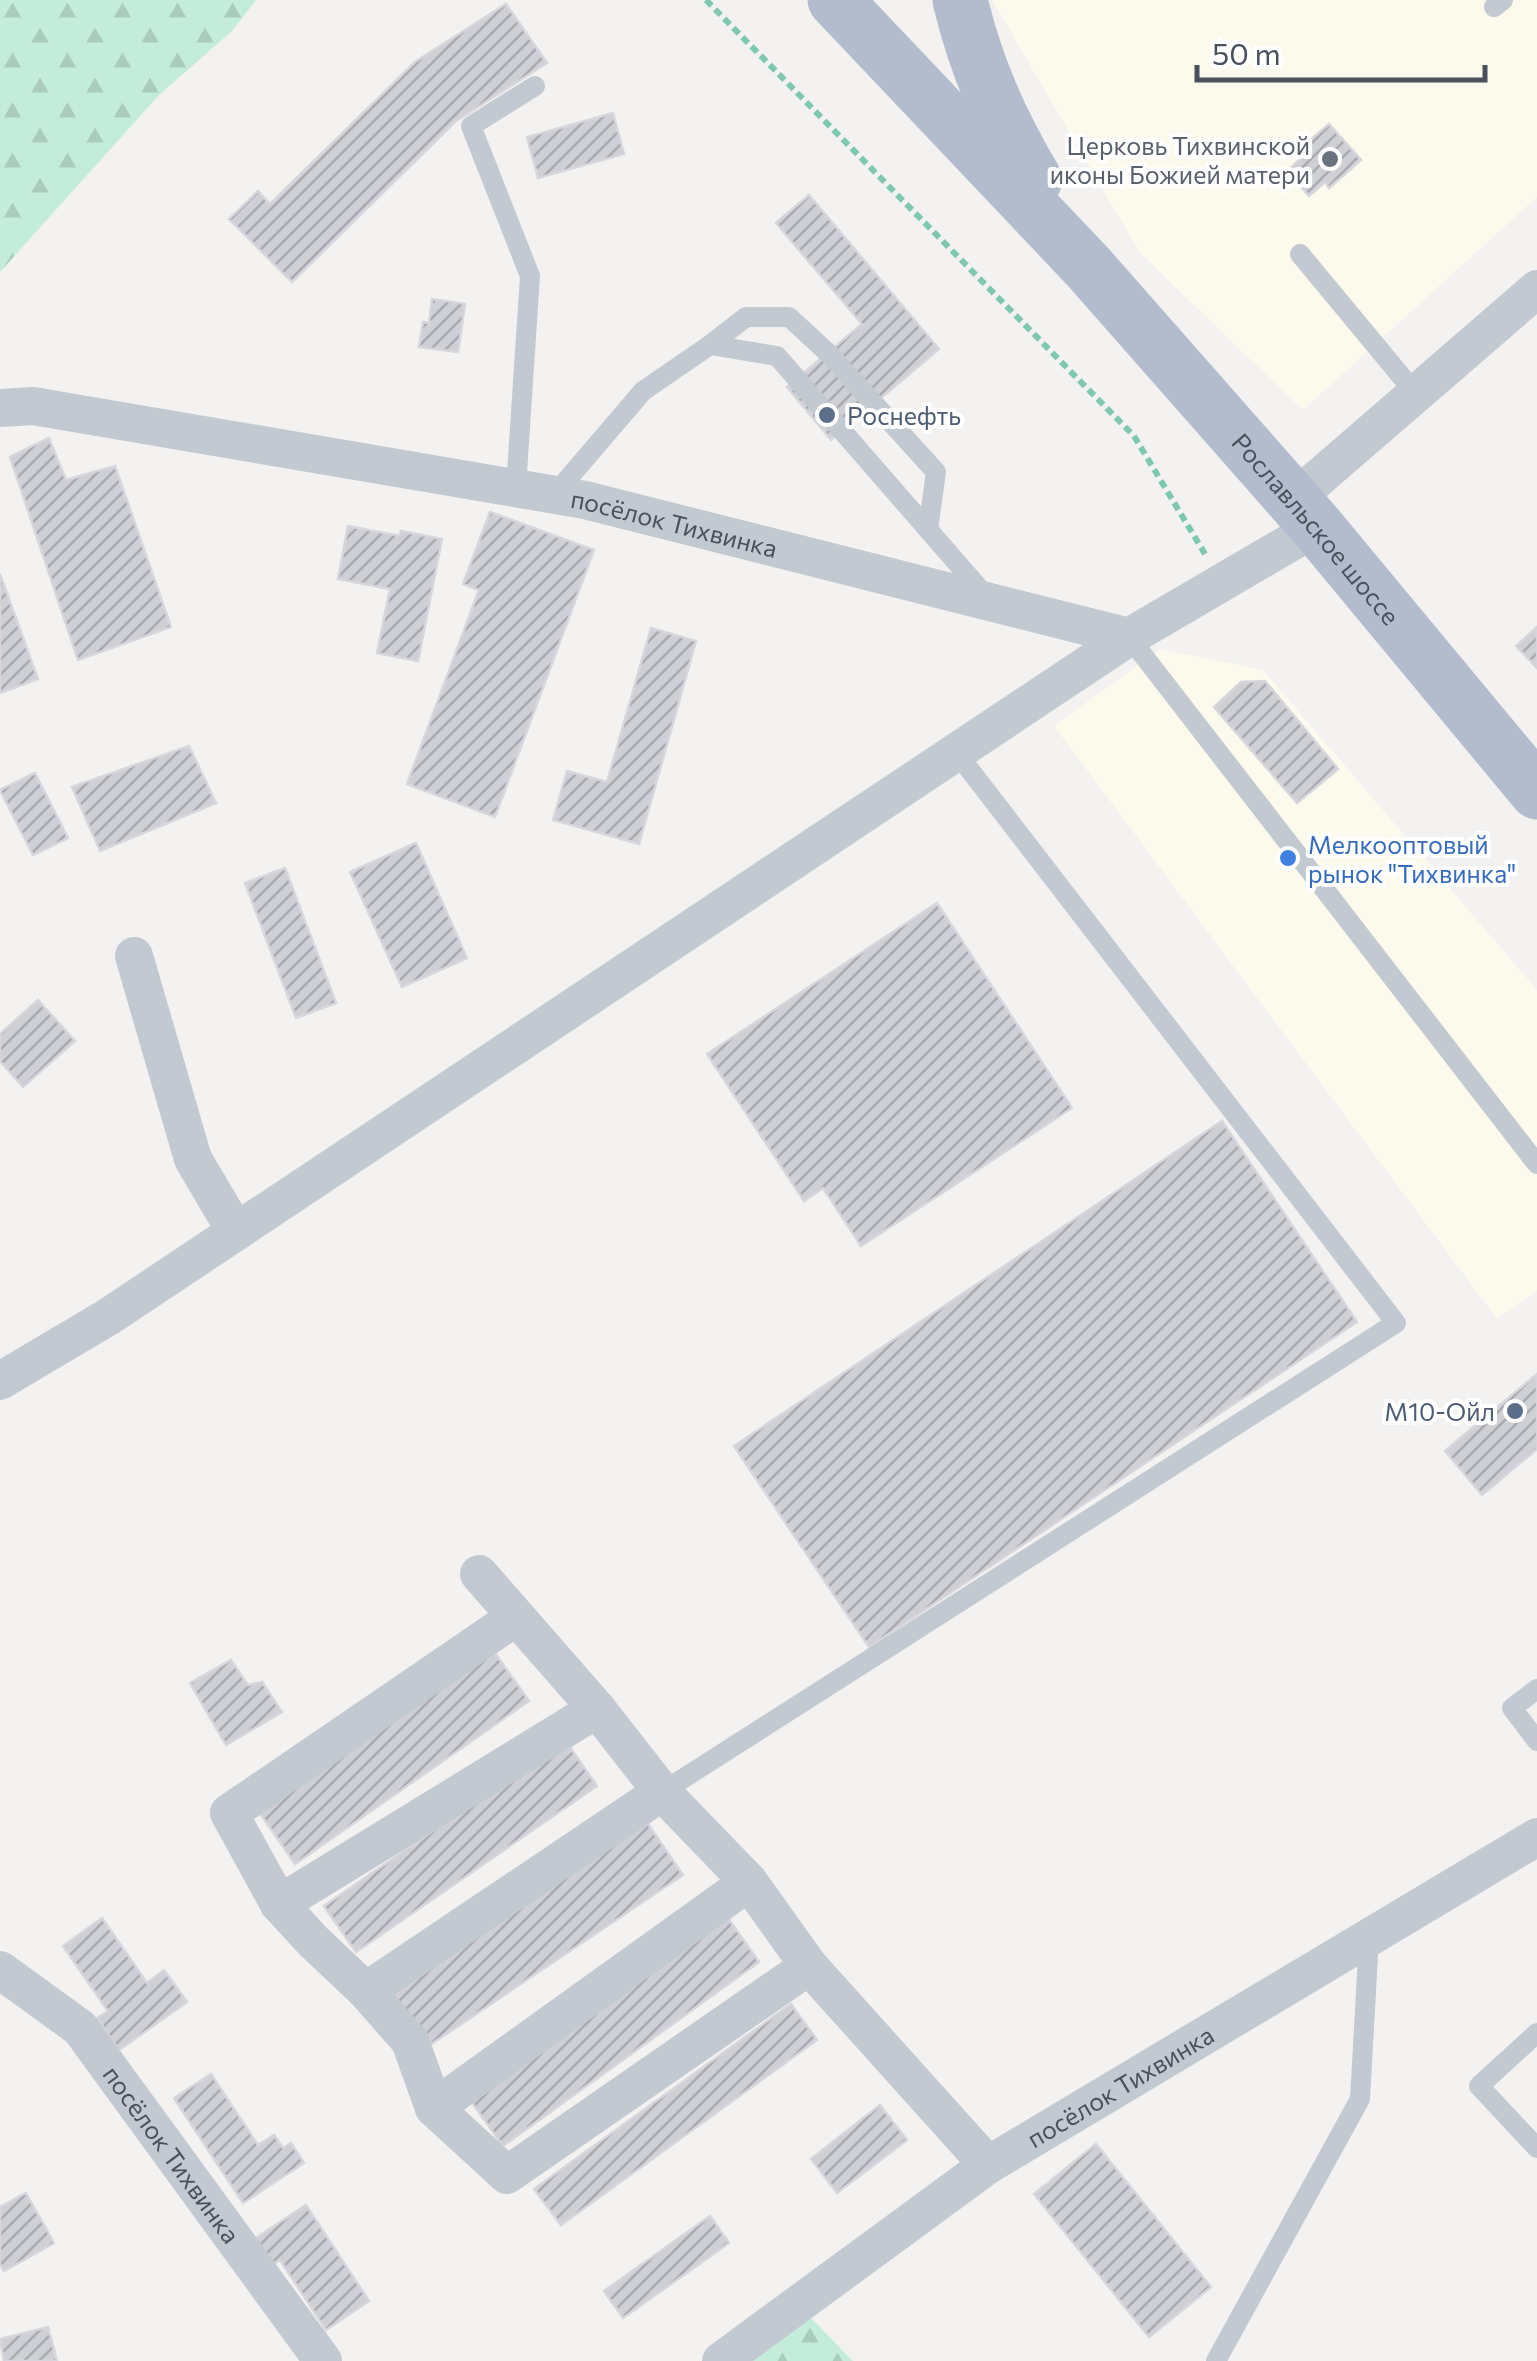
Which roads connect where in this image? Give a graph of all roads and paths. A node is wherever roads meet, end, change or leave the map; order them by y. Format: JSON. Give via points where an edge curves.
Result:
{"nodes":[{"id":1,"x":706,"y":0,"type":"edge"},
{"id":2,"x":835,"y":0,"type":"edge"},
{"id":3,"x":960,"y":0,"type":"edge"},
{"id":4,"x":535,"y":86,"type":"dead end"},
{"id":5,"x":1300,"y":254,"type":"dead end"},
{"id":6,"x":1089,"y":268,"type":"junction"},
{"id":7,"x":1537,"y":289,"type":"edge"},
{"id":8,"x":710,"y":346,"type":"junction"},
{"id":9,"x":1416,"y":394,"type":"junction"},
{"id":10,"x":0,"y":408,"type":"edge"},
{"id":11,"x":516,"y":488,"type":"junction"},
{"id":12,"x":554,"y":495,"type":"junction"},
{"id":13,"x":1305,"y":513,"type":"junction"},
{"id":14,"x":928,"y":530,"type":"junction"},
{"id":15,"x":1222,"y":582,"type":"junction"},
{"id":16,"x":991,"y":602,"type":"junction"},
{"id":17,"x":1129,"y":637,"type":"junction"},
{"id":18,"x":956,"y":752,"type":"junction"},
{"id":19,"x":1537,"y":792,"type":"edge"},
{"id":20,"x":134,"y":956,"type":"dead end"},
{"id":21,"x":1537,"y":1164,"type":"edge"},
{"id":22,"x":236,"y":1232,"type":"junction"},
{"id":23,"x":0,"y":1382,"type":"edge"},
{"id":24,"x":479,"y":1574,"type":"dead end"},
{"id":25,"x":516,"y":1617,"type":"junction"},
{"id":26,"x":1537,"y":1689,"type":"edge"},
{"id":27,"x":597,"y":1709,"type":"junction"},
{"id":28,"x":1537,"y":1741,"type":"edge"},
{"id":29,"x":662,"y":1792,"type":"junction"},
{"id":30,"x":1537,"y":1838,"type":"edge"},
{"id":31,"x":750,"y":1882,"type":"junction"},
{"id":32,"x":279,"y":1904,"type":"junction"},
{"id":33,"x":1369,"y":1938,"type":"junction"},
{"id":34,"x":808,"y":1966,"type":"junction"},
{"id":35,"x":0,"y":1970,"type":"edge"},
{"id":36,"x":366,"y":1991,"type":"junction"},
{"id":37,"x":1537,"y":2033,"type":"edge"},
{"id":38,"x":434,"y":2108,"type":"junction"},
{"id":39,"x":1537,"y":2148,"type":"edge"},
{"id":40,"x":988,"y":2165,"type":"junction"},
{"id":41,"x":322,"y":2361,"type":"edge"},
{"id":42,"x":721,"y":2361,"type":"edge"},
{"id":43,"x":1216,"y":2361,"type":"edge"}],
"edges":[{"from":1,"to":15,"type":"path","via":[[1134,436]]},
{"from":2,"to":6,"type":"main road","name":"Рославльское шоссе"},
{"from":3,"to":6,"type":"main road","name":"Рославльское шоссе","via":[[1001,124]]},
{"from":4,"to":11,"type":"lane","via":[[471,126],[530,276]]},
{"from":5,"to":9,"type":"lane"},
{"from":6,"to":13,"type":"main road","name":"Рославльское шоссе"},
{"from":7,"to":9,"type":"street"},
{"from":8,"to":12,"type":"lane","via":[[642,391]]},
{"from":8,"to":14,"type":"lane","via":[[777,356]]},
{"from":8,"to":14,"type":"lane","via":[[746,317],[789,316],[936,472]]},
{"from":9,"to":13,"type":"street"},
{"from":10,"to":11,"type":"street","name":"посёлок Тихвинка","via":[[32,406]]},
{"from":11,"to":12,"type":"street","name":"посёлок Тихвинка"},
{"from":12,"to":16,"type":"street","name":"посёлок Тихвинка"},
{"from":13,"to":15,"type":"street"},
{"from":13,"to":19,"type":"main road","name":"Рославльское шоссе"},
{"from":14,"to":16,"type":"lane"},
{"from":15,"to":17,"type":"street"},
{"from":16,"to":17,"type":"street","name":"посёлок Тихвинка"},
{"from":17,"to":18,"type":"street"},
{"from":17,"to":21,"type":"lane"},
{"from":18,"to":22,"type":"street"},
{"from":18,"to":29,"type":"lane","via":[[1396,1323]]},
{"from":20,"to":22,"type":"street","via":[[193,1159]]},
{"from":22,"to":23,"type":"street"},
{"from":24,"to":25,"type":"street"},
{"from":25,"to":27,"type":"street"},
{"from":25,"to":32,"type":"street","via":[[229,1813]]},
{"from":26,"to":28,"type":"lane","via":[[1512,1708]]},
{"from":27,"to":29,"type":"street"},
{"from":27,"to":32,"type":"street"},
{"from":29,"to":31,"type":"street"},
{"from":29,"to":36,"type":"street"},
{"from":30,"to":33,"type":"street","name":"посёлок Тихвинка"},
{"from":31,"to":34,"type":"street"},
{"from":31,"to":38,"type":"street"},
{"from":32,"to":36,"type":"street"},
{"from":33,"to":40,"type":"street","name":"посёлок Тихвинка"},
{"from":33,"to":43,"type":"lane","via":[[1360,2099]]},
{"from":34,"to":38,"type":"street","via":[[506,2175]]},
{"from":34,"to":40,"type":"street"},
{"from":35,"to":41,"type":"street","name":"посёлок Тихвинка","via":[[80,2028]]},
{"from":36,"to":38,"type":"street","via":[[410,2041]]},
{"from":37,"to":39,"type":"lane","via":[[1480,2086]]},
{"from":40,"to":42,"type":"street","name":"посёлок Тихвинка"}]}
